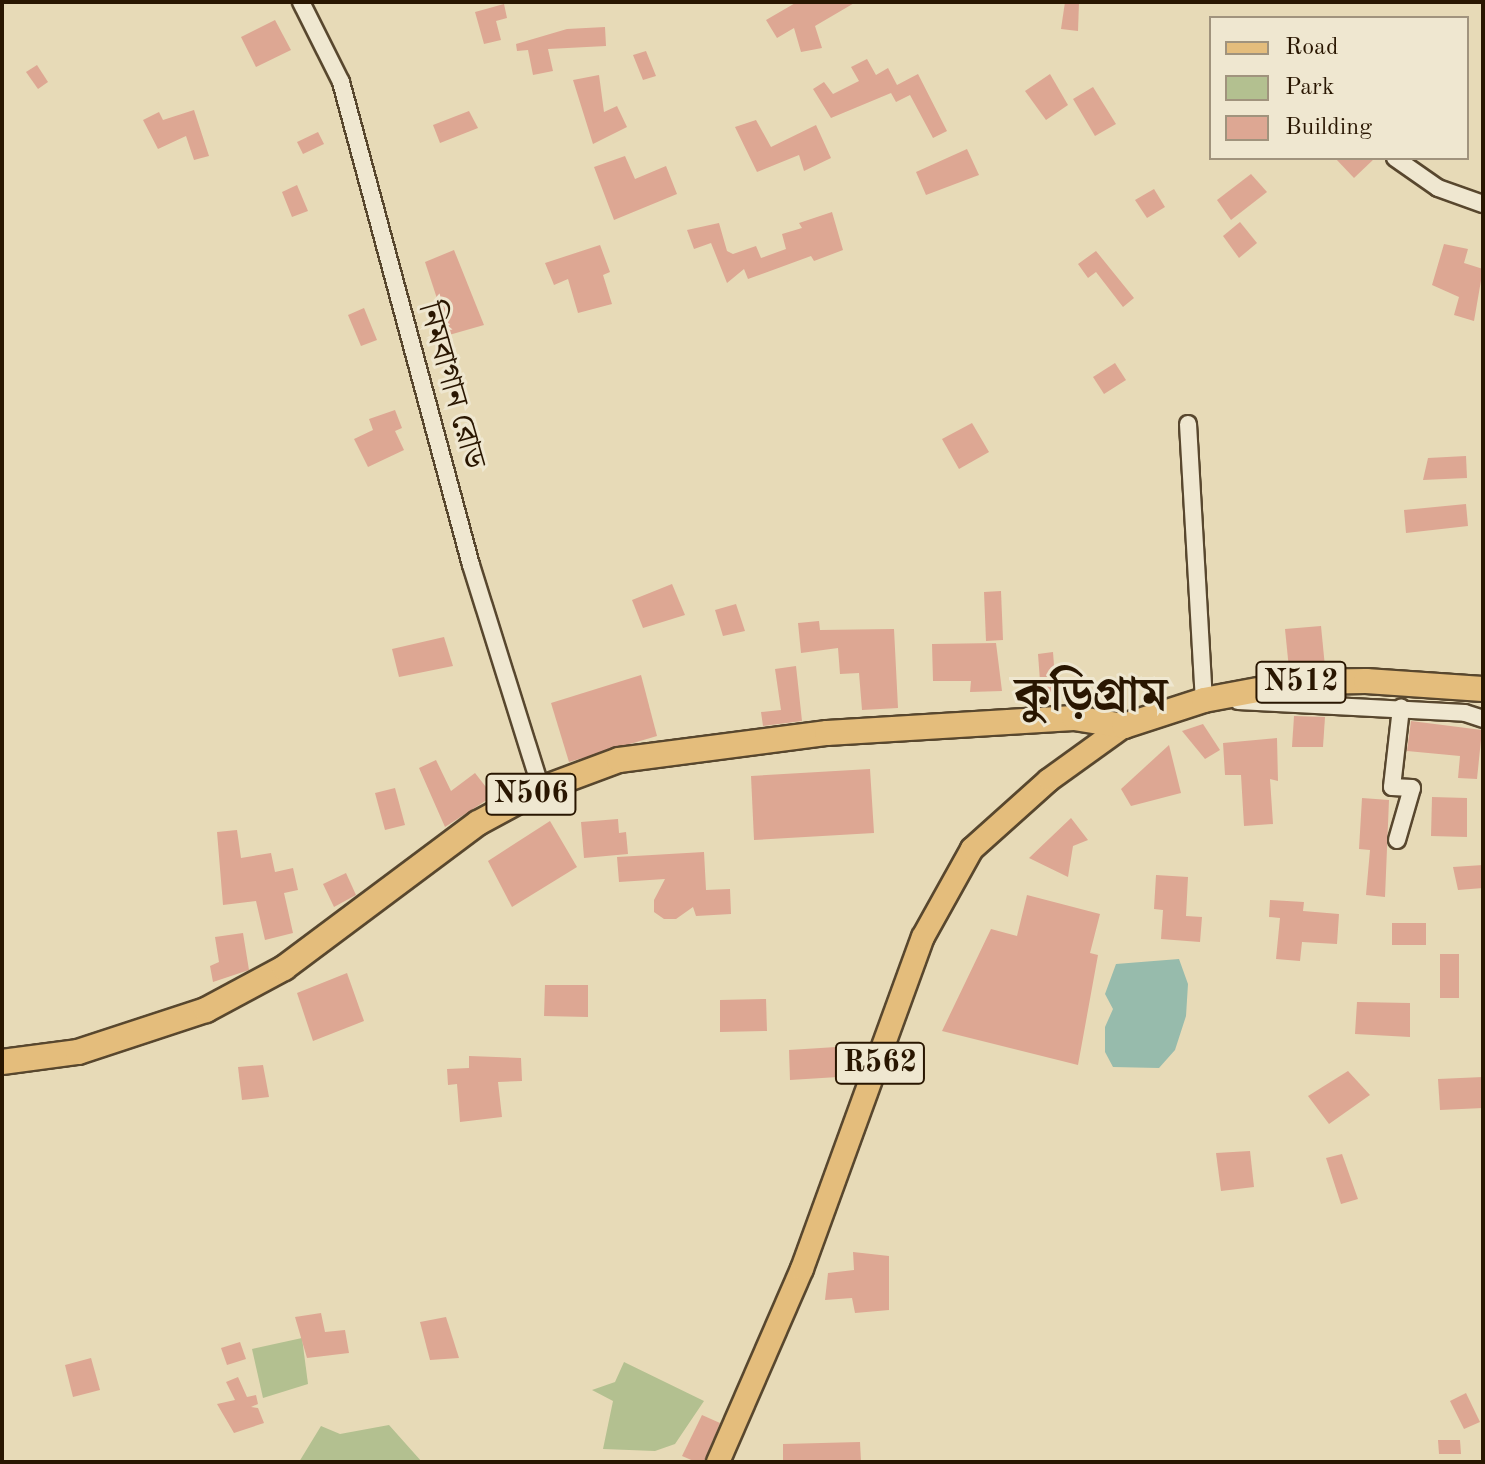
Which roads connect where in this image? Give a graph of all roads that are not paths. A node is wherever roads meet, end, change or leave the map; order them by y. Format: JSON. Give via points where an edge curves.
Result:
{"nodes":[{"id":1,"x":301,"y":2,"type":"edge"},
{"id":2,"x":1398,"y":160,"type":"edge"},
{"id":3,"x":1483,"y":204,"type":"edge"},
{"id":4,"x":1188,"y":424,"type":"dead end"},
{"id":5,"x":1477,"y":686,"type":"edge"},
{"id":6,"x":1204,"y":700,"type":"junction"},
{"id":7,"x":1401,"y":708,"type":"junction"},
{"id":8,"x":1483,"y":719,"type":"edge"},
{"id":9,"x":1124,"y":726,"type":"junction"},
{"id":10,"x":541,"y":789,"type":"junction"},
{"id":11,"x":1397,"y":840,"type":"dead end"},
{"id":12,"x":2,"y":1062,"type":"edge"},
{"id":13,"x":718,"y":1462,"type":"edge"}],
"edges":[{"from":1,"to":10,"type":"street","name":"নিমবাগান রোড","via":[[341,82],[467,550]]},
{"from":2,"to":3,"type":"street","via":[[1438,188]]},
{"from":4,"to":6,"type":"street"},
{"from":5,"to":6,"type":"highway","number":"N512","via":[[1300,682]]},
{"from":6,"to":7,"type":"street"},
{"from":6,"to":9,"type":"highway","number":"N512"},
{"from":7,"to":8,"type":"street"},
{"from":7,"to":11,"type":"street","via":[[1392,787],[1412,788]]},
{"from":9,"to":10,"type":"highway","number":"N506","via":[[1074,718],[827,733],[619,760]]},
{"from":9,"to":13,"type":"main road","number":"R562","via":[[1049,780],[972,849],[923,937],[802,1269]]},
{"from":10,"to":12,"type":"highway","number":"N506","via":[[478,823],[284,968],[206,1010],[78,1052]]}]}
